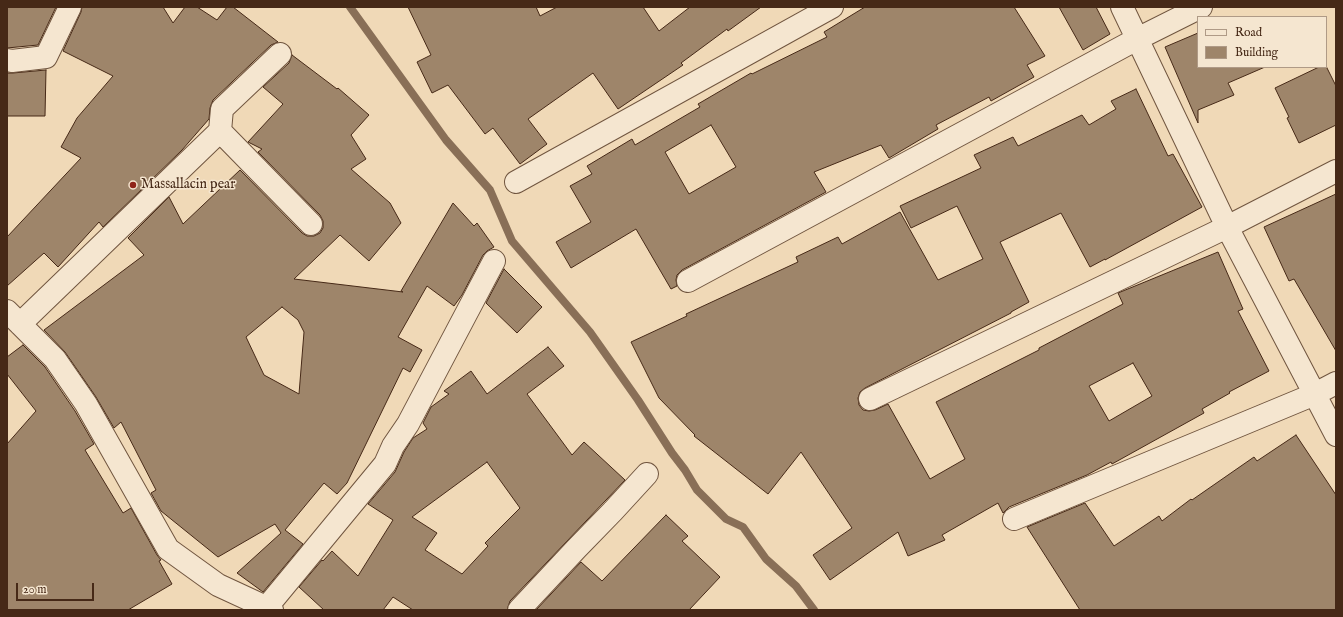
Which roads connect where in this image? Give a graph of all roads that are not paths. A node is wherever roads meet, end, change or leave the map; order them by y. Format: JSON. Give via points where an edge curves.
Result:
{"nodes":[{"id":1,"x":70,"y":7,"type":"edge"},
{"id":2,"x":832,"y":7,"type":"edge"},
{"id":3,"x":1122,"y":7,"type":"edge"},
{"id":4,"x":1201,"y":7,"type":"edge"},
{"id":5,"x":1137,"y":39,"type":"junction"},
{"id":6,"x":280,"y":54,"type":"dead end"},
{"id":7,"x":7,"y":60,"type":"edge"},
{"id":8,"x":220,"y":131,"type":"junction"},
{"id":9,"x":1336,"y":171,"type":"edge"},
{"id":10,"x":516,"y":182,"type":"dead end"},
{"id":11,"x":311,"y":224,"type":"dead end"},
{"id":12,"x":1227,"y":227,"type":"junction"},
{"id":13,"x":494,"y":261,"type":"dead end"},
{"id":14,"x":688,"y":281,"type":"dead end"},
{"id":15,"x":13,"y":318,"type":"edge"},
{"id":16,"x":1336,"y":383,"type":"edge"},
{"id":17,"x":1315,"y":394,"type":"junction"},
{"id":18,"x":870,"y":399,"type":"dead end"},
{"id":19,"x":1336,"y":435,"type":"edge"},
{"id":20,"x":647,"y":474,"type":"dead end"},
{"id":21,"x":1014,"y":519,"type":"dead end"},
{"id":22,"x":269,"y":609,"type":"edge"},
{"id":23,"x":520,"y":610,"type":"edge"}],
"edges":[{"from":1,"to":7,"type":"street","via":[[46,57]]},
{"from":2,"to":10,"type":"street"},
{"from":3,"to":5,"type":"street"},
{"from":4,"to":5,"type":"street"},
{"from":5,"to":12,"type":"street"},
{"from":5,"to":14,"type":"street"},
{"from":6,"to":8,"type":"street","via":[[222,109]]},
{"from":8,"to":11,"type":"street"},
{"from":8,"to":15,"type":"street"},
{"from":9,"to":12,"type":"street"},
{"from":12,"to":17,"type":"street"},
{"from":12,"to":18,"type":"street"},
{"from":13,"to":22,"type":"street","via":[[385,464]]},
{"from":15,"to":22,"type":"street","via":[[56,359],[86,404],[168,549],[218,585]]},
{"from":16,"to":17,"type":"street"},
{"from":17,"to":19,"type":"street"},
{"from":17,"to":21,"type":"street"},
{"from":20,"to":23,"type":"street"}]}
